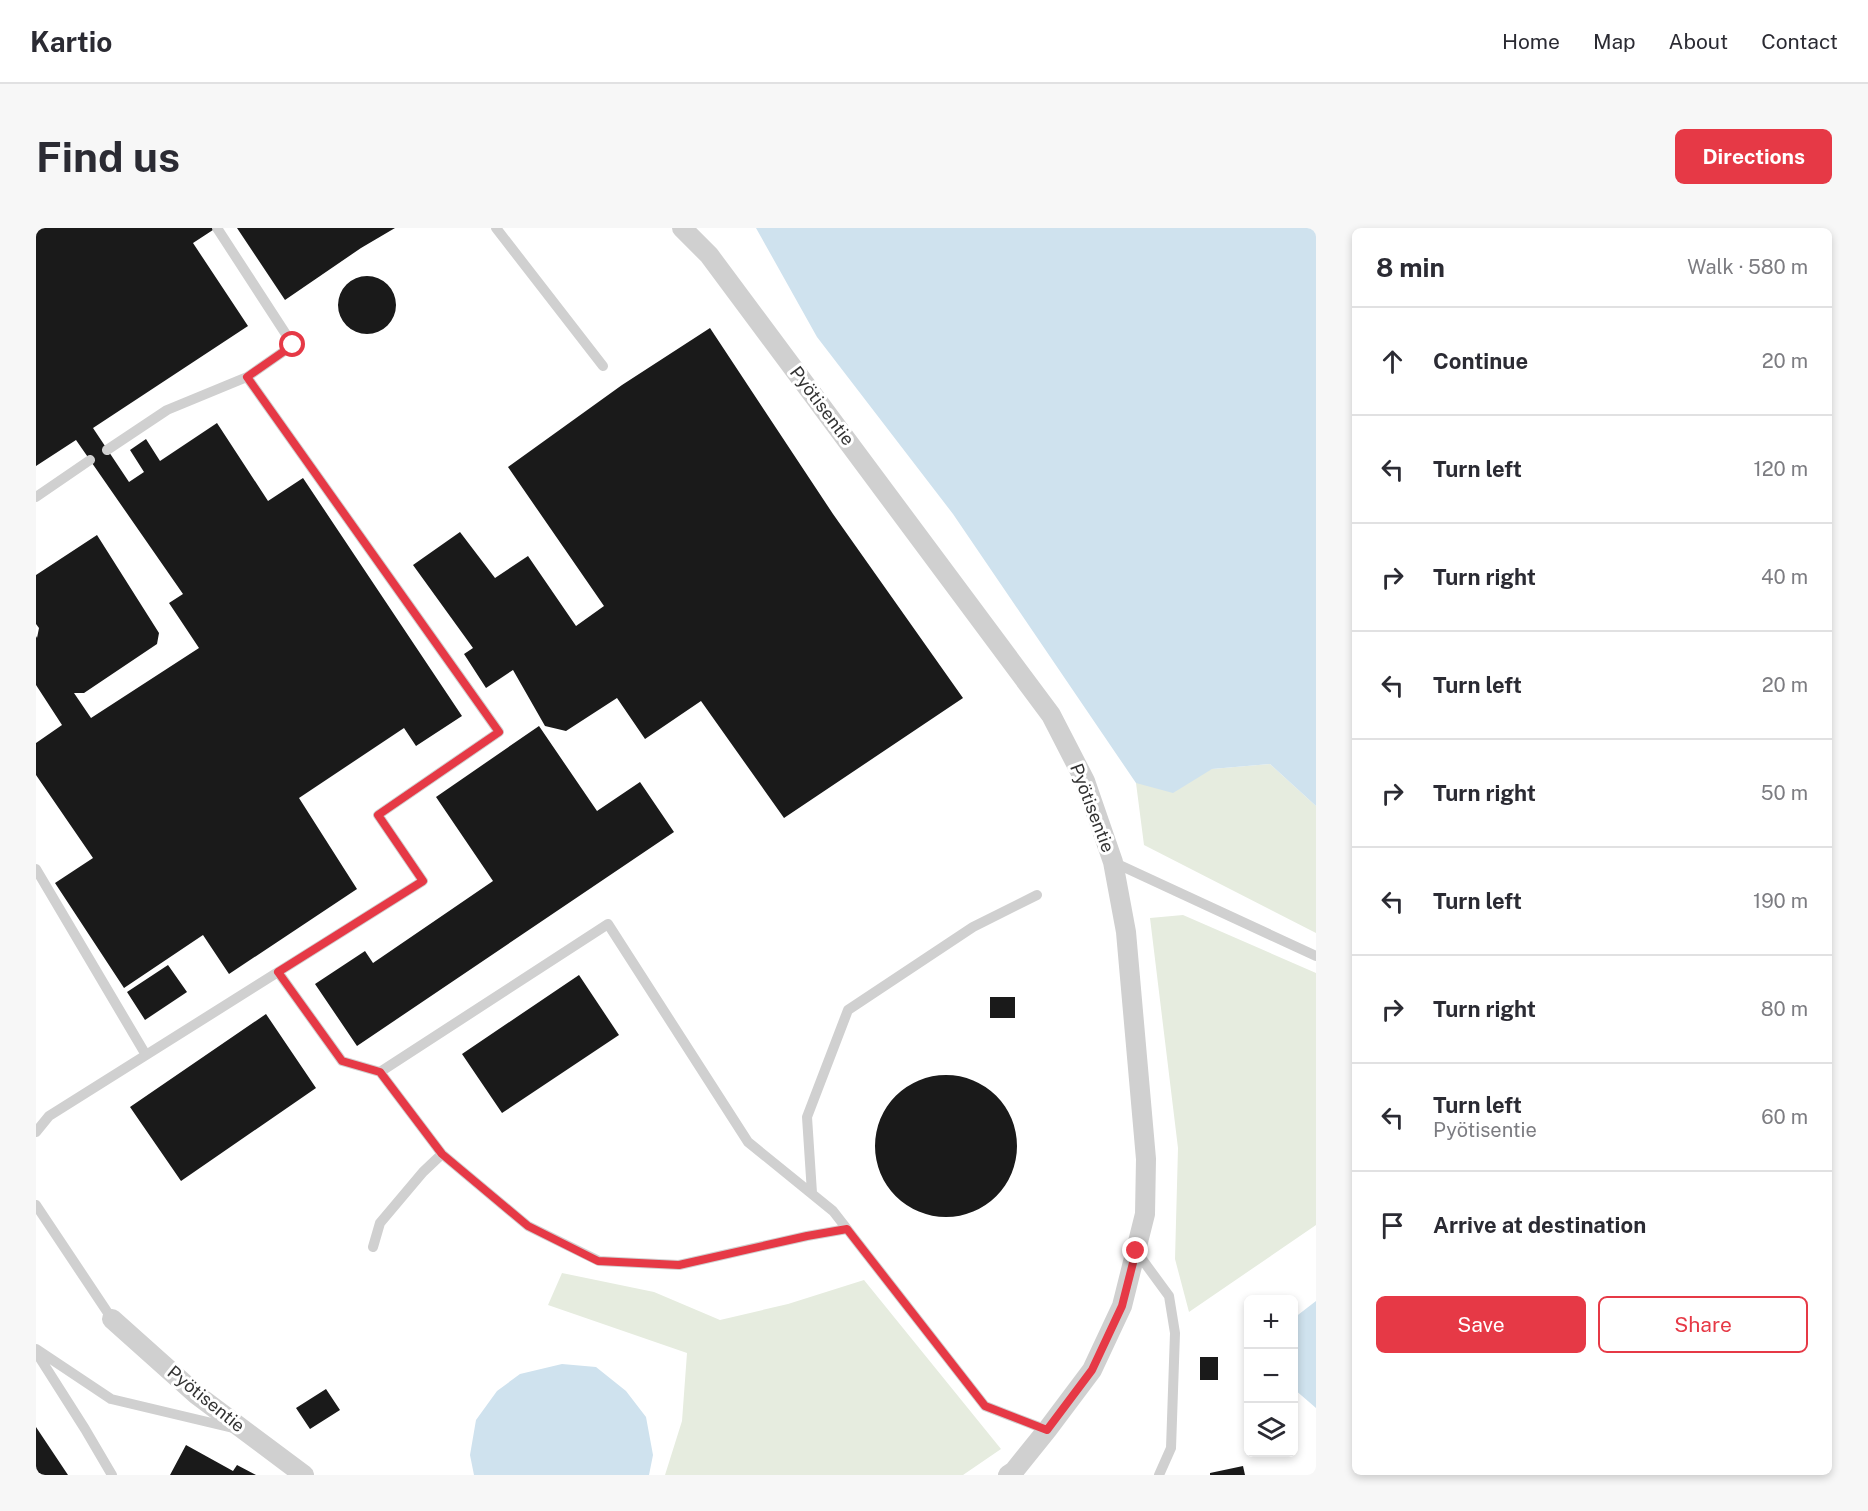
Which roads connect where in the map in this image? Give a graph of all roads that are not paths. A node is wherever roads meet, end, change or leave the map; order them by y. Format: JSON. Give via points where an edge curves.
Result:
{"nodes":[{"id":1,"x":217,"y":228,"type":"edge"},
{"id":2,"x":496,"y":228,"type":"edge"},
{"id":3,"x":682,"y":228,"type":"edge"},
{"id":4,"x":603,"y":366,"type":"dead end"},
{"id":5,"x":247,"y":377,"type":"junction"},
{"id":6,"x":107,"y":450,"type":"dead end"},
{"id":7,"x":90,"y":460,"type":"dead end"},
{"id":8,"x":36,"y":497,"type":"edge"},
{"id":9,"x":1113,"y":862,"type":"junction"},
{"id":10,"x":36,"y":869,"type":"edge"},
{"id":11,"x":1037,"y":895,"type":"dead end"},
{"id":12,"x":1316,"y":956,"type":"edge"},
{"id":13,"x":278,"y":972,"type":"junction"},
{"id":14,"x":146,"y":1055,"type":"junction"},
{"id":15,"x":380,"y":1072,"type":"junction"},
{"id":16,"x":36,"y":1132,"type":"edge"},
{"id":17,"x":442,"y":1154,"type":"junction"},
{"id":18,"x":812,"y":1193,"type":"junction"},
{"id":19,"x":36,"y":1205,"type":"edge"},
{"id":20,"x":847,"y":1229,"type":"junction"},
{"id":21,"x":373,"y":1247,"type":"dead end"},
{"id":22,"x":1136,"y":1251,"type":"junction"},
{"id":23,"x":112,"y":1319,"type":"joint"},
{"id":24,"x":36,"y":1351,"type":"edge"},
{"id":25,"x":244,"y":1430,"type":"junction"},
{"id":26,"x":1047,"y":1430,"type":"junction"},
{"id":27,"x":1019,"y":1471,"type":"edge"},
{"id":28,"x":112,"y":1475,"type":"edge"},
{"id":29,"x":304,"y":1475,"type":"edge"},
{"id":30,"x":1159,"y":1475,"type":"edge"}],
"edges":[{"from":1,"to":5,"type":"lane","via":[[293,345]]},
{"from":2,"to":4,"type":"lane"},
{"from":3,"to":9,"type":"street","name":"Pyötisentie","via":[[709,255],[1051,715],[1086,781]]},
{"from":5,"to":6,"type":"lane","via":[[167,410]]},
{"from":5,"to":13,"type":"lane","via":[[499,732],[378,815],[423,881]]},
{"from":7,"to":8,"type":"lane"},
{"from":9,"to":12,"type":"lane"},
{"from":9,"to":22,"type":"street","name":"Pyötisentie","via":[[1126,932],[1146,1159],[1145,1214]]},
{"from":10,"to":14,"type":"lane"},
{"from":11,"to":18,"type":"lane","via":[[973,927],[848,1010],[807,1117]]},
{"from":13,"to":14,"type":"lane"},
{"from":13,"to":15,"type":"lane","via":[[342,1061]]},
{"from":14,"to":16,"type":"lane","via":[[49,1116]]},
{"from":15,"to":17,"type":"lane"},
{"from":15,"to":18,"type":"lane","via":[[608,924],[748,1142]]},
{"from":17,"to":20,"type":"lane","via":[[528,1226],[598,1261],[679,1265]]},
{"from":17,"to":21,"type":"lane","via":[[380,1223]]},
{"from":18,"to":20,"type":"lane"},
{"from":19,"to":23,"type":"lane"},
{"from":20,"to":26,"type":"lane","via":[[985,1406]]},
{"from":22,"to":26,"type":"street","name":"Pyötisentie","via":[[1122,1306],[1092,1370]]},
{"from":22,"to":30,"type":"lane","via":[[1169,1296],[1175,1333],[1171,1448]]},
{"from":23,"to":25,"type":"street","name":"Pyötisentie","via":[[197,1395]]},
{"from":24,"to":25,"type":"lane","via":[[111,1399]]},
{"from":24,"to":28,"type":"lane"},
{"from":25,"to":29,"type":"street","name":"Pyötisentie"},
{"from":26,"to":27,"type":"street","name":"Pyötisentie"}]}
